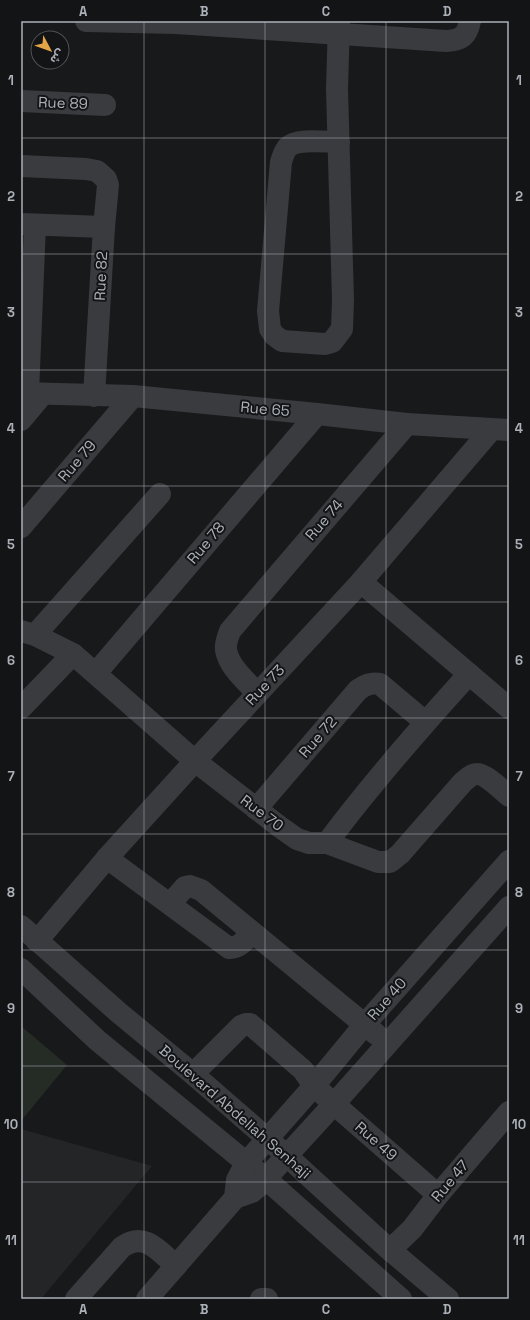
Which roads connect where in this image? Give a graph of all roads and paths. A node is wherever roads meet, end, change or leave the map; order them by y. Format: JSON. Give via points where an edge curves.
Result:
{"nodes":[{"id":1,"x":86,"y":21,"type":"edge"},
{"id":2,"x":470,"y":21,"type":"edge"},
{"id":3,"x":176,"y":22,"type":"edge"},
{"id":4,"x":339,"y":27,"type":"edge"},
{"id":5,"x":21,"y":101,"type":"edge"},
{"id":6,"x":105,"y":105,"type":"dead end"},
{"id":7,"x":339,"y":142,"type":"junction"},
{"id":8,"x":21,"y":166,"type":"edge"},
{"id":9,"x":28,"y":224,"type":"edge"},
{"id":10,"x":104,"y":227,"type":"junction"},
{"id":11,"x":31,"y":394,"type":"edge"},
{"id":12,"x":94,"y":396,"type":"junction"},
{"id":13,"x":134,"y":396,"type":"junction"},
{"id":14,"x":317,"y":414,"type":"junction"},
{"id":15,"x":21,"y":420,"type":"edge"},
{"id":16,"x":407,"y":424,"type":"junction"},
{"id":17,"x":500,"y":430,"type":"edge"},
{"id":18,"x":160,"y":494,"type":"dead end"},
{"id":19,"x":21,"y":526,"type":"edge"},
{"id":20,"x":361,"y":582,"type":"junction"},
{"id":21,"x":28,"y":633,"type":"edge"},
{"id":22,"x":73,"y":654,"type":"junction"},
{"id":23,"x":96,"y":673,"type":"junction"},
{"id":24,"x":469,"y":674,"type":"junction"},
{"id":25,"x":257,"y":693,"type":"junction"},
{"id":26,"x":21,"y":708,"type":"edge"},
{"id":27,"x":509,"y":708,"type":"edge"},
{"id":28,"x":425,"y":722,"type":"junction"},
{"id":29,"x":195,"y":761,"type":"junction"},
{"id":30,"x":509,"y":796,"type":"edge"},
{"id":31,"x":256,"y":809,"type":"junction"},
{"id":32,"x":327,"y":843,"type":"junction"},
{"id":33,"x":107,"y":858,"type":"junction"},
{"id":34,"x":509,"y":861,"type":"edge"},
{"id":35,"x":170,"y":904,"type":"junction"},
{"id":36,"x":509,"y":907,"type":"edge"},
{"id":37,"x":21,"y":926,"type":"edge"},
{"id":38,"x":252,"y":932,"type":"junction"},
{"id":39,"x":37,"y":941,"type":"junction"},
{"id":40,"x":21,"y":969,"type":"edge"},
{"id":41,"x":365,"y":1024,"type":"junction"},
{"id":42,"x":387,"y":1044,"type":"junction"},
{"id":43,"x":193,"y":1074,"type":"junction"},
{"id":44,"x":314,"y":1086,"type":"junction"},
{"id":45,"x":334,"y":1104,"type":"junction"},
{"id":46,"x":509,"y":1112,"type":"edge"},
{"id":47,"x":266,"y":1139,"type":"junction"},
{"id":48,"x":287,"y":1156,"type":"junction"},
{"id":49,"x":246,"y":1163,"type":"junction"},
{"id":50,"x":266,"y":1179,"type":"junction"},
{"id":51,"x":438,"y":1194,"type":"junction"},
{"id":52,"x":235,"y":1198,"type":"junction"},
{"id":53,"x":390,"y":1250,"type":"junction"},
{"id":54,"x":176,"y":1266,"type":"junction"},
{"id":55,"x":156,"y":1296,"type":"edge"},
{"id":56,"x":76,"y":1299,"type":"edge"},
{"id":57,"x":261,"y":1299,"type":"edge"},
{"id":58,"x":267,"y":1299,"type":"edge"},
{"id":59,"x":401,"y":1299,"type":"edge"},
{"id":60,"x":448,"y":1299,"type":"edge"}],
"edges":[{"from":1,"to":3,"type":"street"},
{"from":2,"to":4,"type":"street","via":[[465,35],[456,40],[446,41]]},
{"from":3,"to":4,"type":"street"},
{"from":4,"to":7,"type":"street","via":[[336,89]]},
{"from":5,"to":6,"type":"street","name":"Rue 89"},
{"from":7,"to":7,"type":"street","via":[[295,143],[284,152],[281,162],[268,311],[270,329],[274,336],[282,341],[325,344],[332,342],[342,329]]},
{"from":8,"to":10,"type":"street","name":"Rue 82","via":[[86,169],[102,175],[108,185]]},
{"from":9,"to":10,"type":"street"},
{"from":9,"to":11,"type":"street"},
{"from":10,"to":12,"type":"street","name":"Rue 82"},
{"from":11,"to":12,"type":"street","name":"Rue 65"},
{"from":11,"to":15,"type":"street"},
{"from":12,"to":13,"type":"street","name":"Rue 65"},
{"from":13,"to":14,"type":"street","name":"Rue 65"},
{"from":13,"to":19,"type":"street","name":"Rue 79"},
{"from":14,"to":16,"type":"street","name":"Rue 65"},
{"from":14,"to":23,"type":"street","name":"Rue 78"},
{"from":16,"to":17,"type":"street","name":"Rue 65"},
{"from":16,"to":25,"type":"street","name":"Rue 74","via":[[230,631],[226,643],[229,659]]},
{"from":17,"to":20,"type":"street","name":"Rue 73"},
{"from":18,"to":21,"type":"street"},
{"from":20,"to":24,"type":"street"},
{"from":20,"to":25,"type":"street","name":"Rue 73"},
{"from":21,"to":22,"type":"street","name":"Rue 70"},
{"from":22,"to":23,"type":"street","name":"Rue 70"},
{"from":22,"to":26,"type":"street"},
{"from":23,"to":29,"type":"street","name":"Rue 70"},
{"from":24,"to":27,"type":"street"},
{"from":24,"to":28,"type":"street"},
{"from":25,"to":29,"type":"street","name":"Rue 73"},
{"from":28,"to":31,"type":"street","name":"Rue 72","via":[[380,684],[369,684],[358,690]]},
{"from":28,"to":32,"type":"street"},
{"from":29,"to":31,"type":"street","name":"Rue 70"},
{"from":29,"to":33,"type":"street","name":"Rue 73"},
{"from":30,"to":32,"type":"street","name":"Rue 70","via":[[485,776],[472,775],[390,862],[378,862]]},
{"from":31,"to":32,"type":"street","name":"Rue 70","via":[[297,839],[309,843]]},
{"from":33,"to":35,"type":"street"},
{"from":33,"to":39,"type":"street","name":"Rue 73"},
{"from":34,"to":41,"type":"street","name":"Rue 40"},
{"from":35,"to":38,"type":"street","via":[[229,948],[237,947]]},
{"from":35,"to":38,"type":"street","via":[[185,887],[195,887]]},
{"from":36,"to":42,"type":"street","name":"Rue 40"},
{"from":37,"to":39,"type":"street","name":"Boulevard Abdellah Senhaji"},
{"from":38,"to":41,"type":"street"},
{"from":39,"to":43,"type":"street","name":"Boulevard Abdellah Senhaji"},
{"from":40,"to":49,"type":"street","name":"Boulevard Abdellah Senhaji","via":[[97,1040]]},
{"from":41,"to":42,"type":"street"},
{"from":41,"to":44,"type":"street","name":"Rue 40"},
{"from":42,"to":45,"type":"street","name":"Rue 40"},
{"from":43,"to":44,"type":"street","name":"Rue 49","via":[[246,1024],[254,1026],[303,1070]]},
{"from":43,"to":47,"type":"street","name":"Boulevard Abdellah Senhaji"},
{"from":44,"to":45,"type":"street","name":"Rue 49"},
{"from":44,"to":47,"type":"street","name":"Rue 40"},
{"from":45,"to":48,"type":"street","name":"Rue 40"},
{"from":45,"to":51,"type":"street","name":"Rue 49"},
{"from":46,"to":51,"type":"street","name":"Rue 47"},
{"from":47,"to":48,"type":"street","name":"Boulevard Abdellah Senhaji"},
{"from":47,"to":49,"type":"street","name":"Rue 40"},
{"from":48,"to":50,"type":"street","name":"Rue 40"},
{"from":48,"to":53,"type":"street","name":"Boulevard Abdellah Senhaji"},
{"from":49,"to":50,"type":"street","name":"Boulevard Abdellah Senhaji"},
{"from":49,"to":52,"type":"street","name":"Rue 40","via":[[237,1180]]},
{"from":50,"to":52,"type":"street","name":"Rue 40","via":[[252,1192]]},
{"from":50,"to":59,"type":"street","name":"Boulevard Abdellah Senhaji"},
{"from":51,"to":53,"type":"street","name":"Rue 47","via":[[412,1229]]},
{"from":52,"to":54,"type":"street"},
{"from":53,"to":60,"type":"street","name":"Boulevard Abdellah Senhaji"},
{"from":54,"to":55,"type":"street"},
{"from":54,"to":56,"type":"street","via":[[148,1243],[134,1241],[122,1247]]},
{"from":57,"to":58,"type":"street"}]}
